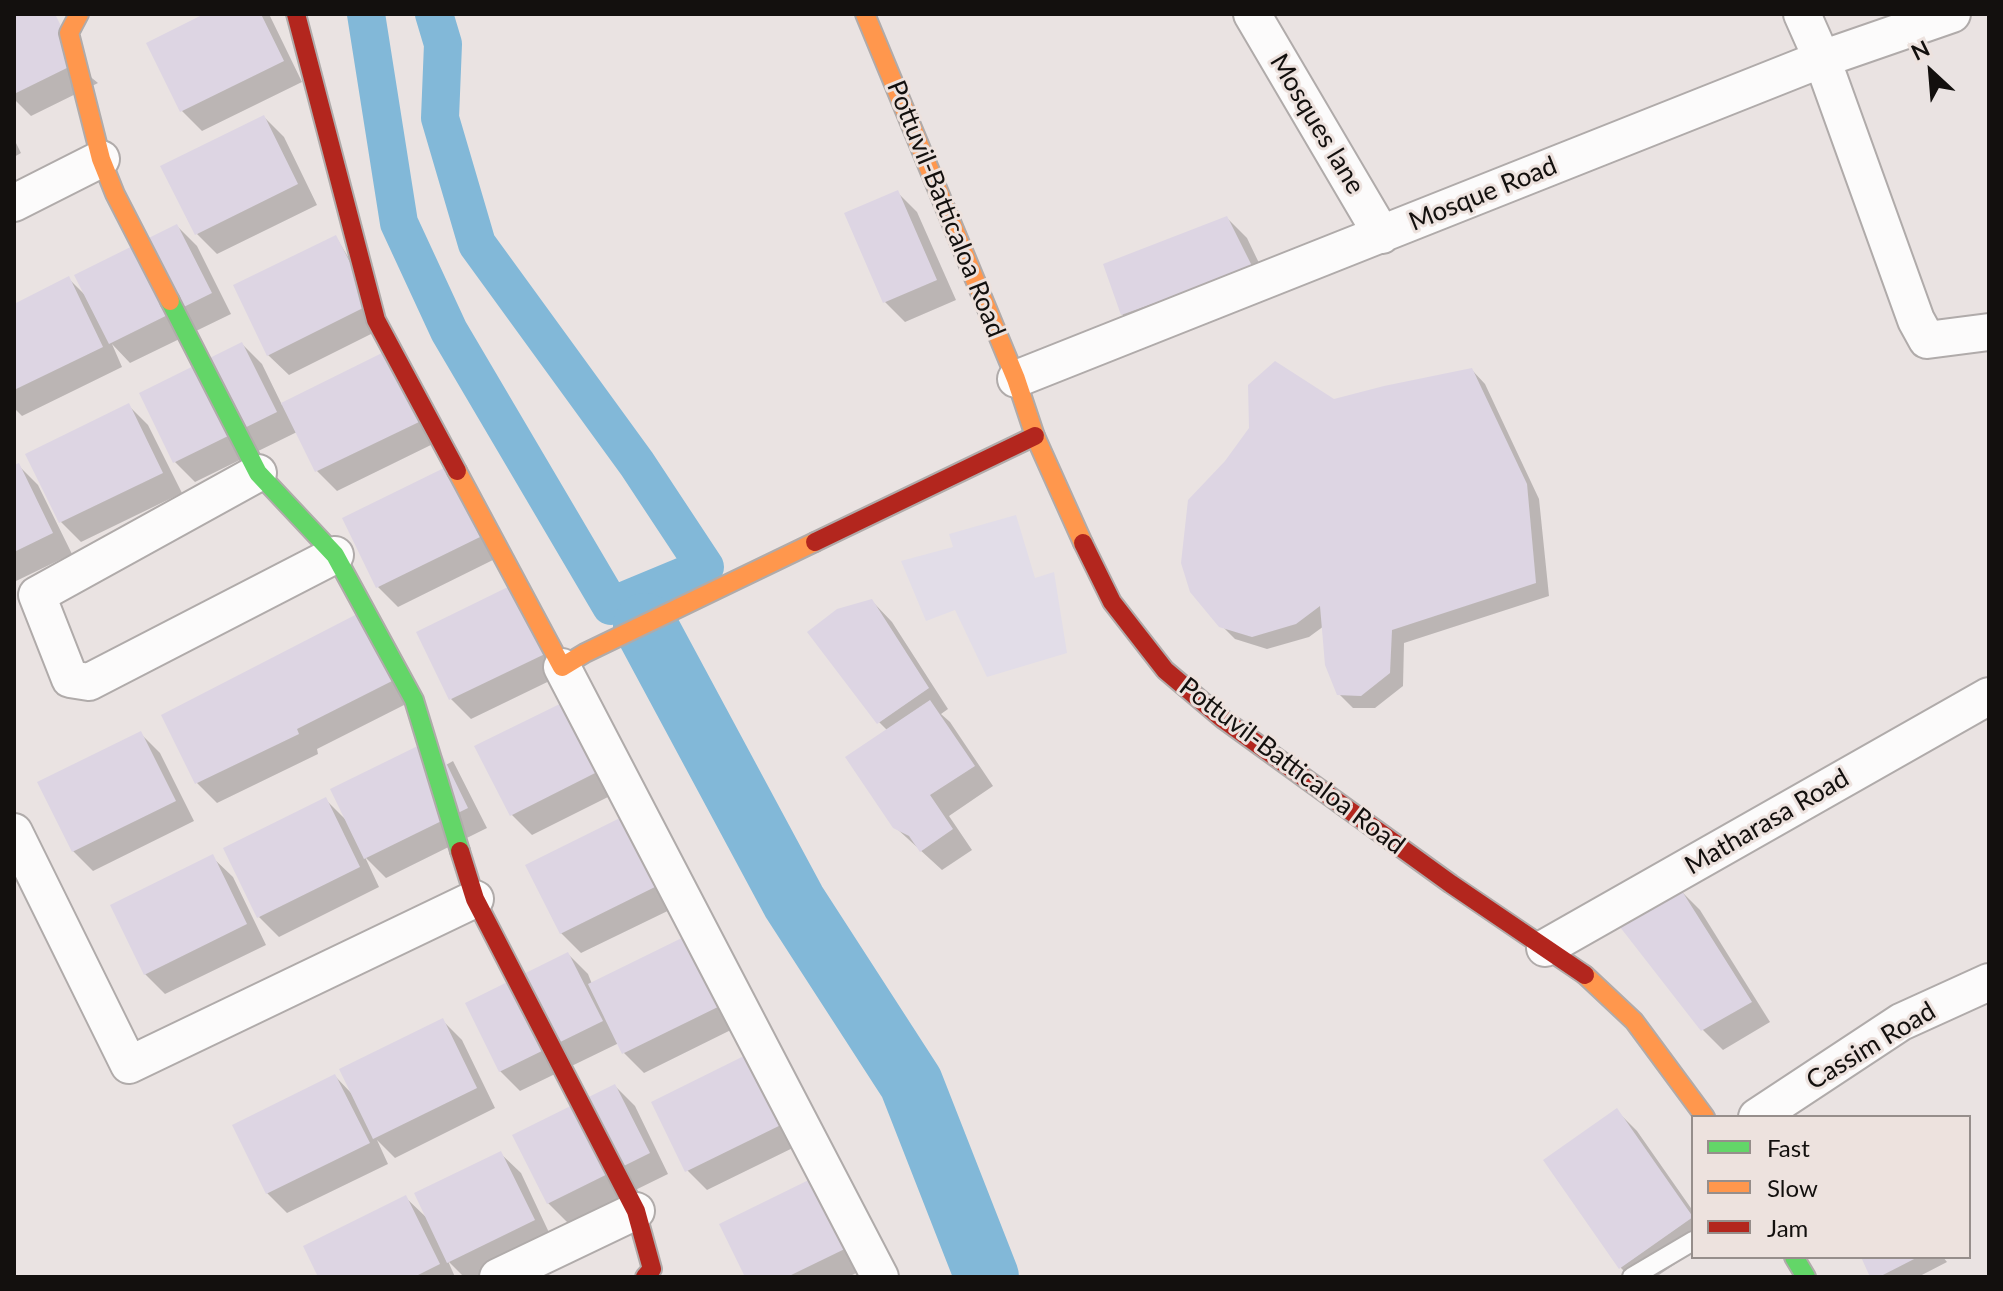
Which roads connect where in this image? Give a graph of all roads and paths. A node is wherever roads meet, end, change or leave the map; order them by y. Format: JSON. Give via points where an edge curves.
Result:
{"nodes":[{"id":1,"x":79,"y":14,"type":"edge"},
{"id":2,"x":296,"y":14,"type":"edge"},
{"id":3,"x":865,"y":14,"type":"edge"},
{"id":4,"x":1252,"y":14,"type":"edge"},
{"id":5,"x":1802,"y":14,"type":"edge"},
{"id":6,"x":1952,"y":14,"type":"edge"},
{"id":7,"x":1822,"y":59,"type":"junction"},
{"id":8,"x":101,"y":159,"type":"junction"},
{"id":9,"x":14,"y":203,"type":"edge"},
{"id":10,"x":1382,"y":235,"type":"junction"},
{"id":11,"x":1989,"y":332,"type":"edge"},
{"id":12,"x":1016,"y":379,"type":"junction"},
{"id":13,"x":1035,"y":436,"type":"junction"},
{"id":14,"x":258,"y":473,"type":"junction"},
{"id":15,"x":335,"y":555,"type":"junction"},
{"id":16,"x":574,"y":660,"type":"junction"},
{"id":17,"x":1989,"y":696,"type":"edge"},
{"id":18,"x":14,"y":832,"type":"edge"},
{"id":19,"x":475,"y":899,"type":"junction"},
{"id":20,"x":1545,"y":948,"type":"junction"},
{"id":21,"x":1989,"y":982,"type":"edge"},
{"id":22,"x":1704,"y":1115,"type":"edge"},
{"id":23,"x":1760,"y":1115,"type":"edge"},
{"id":24,"x":636,"y":1211,"type":"junction"},
{"id":25,"x":1691,"y":1242,"type":"edge"},
{"id":26,"x":1795,"y":1259,"type":"edge"},
{"id":27,"x":498,"y":1277,"type":"edge"},
{"id":28,"x":645,"y":1277,"type":"edge"},
{"id":29,"x":880,"y":1277,"type":"edge"},
{"id":30,"x":1632,"y":1277,"type":"edge"},
{"id":31,"x":1806,"y":1277,"type":"edge"}],
"edges":[{"from":1,"to":8,"type":"main road","via":[[69,33]]},
{"from":2,"to":16,"type":"main road","via":[[376,320]]},
{"from":3,"to":12,"type":"main road","name":"Pottuvil-Batticaloa Road"},
{"from":4,"to":10,"type":"street","name":"Mosques lane"},
{"from":5,"to":7,"type":"street"},
{"from":6,"to":7,"type":"street","name":"Mosque Road"},
{"from":7,"to":10,"type":"street","name":"Mosque Road"},
{"from":7,"to":11,"type":"street","via":[[1927,340]]},
{"from":8,"to":9,"type":"street"},
{"from":8,"to":14,"type":"main road"},
{"from":10,"to":12,"type":"street","name":"Mosque Road"},
{"from":12,"to":13,"type":"main road","name":"Pottuvil-Batticaloa Road"},
{"from":13,"to":16,"type":"main road"},
{"from":13,"to":20,"type":"main road","name":"Pottuvil-Batticaloa Road","via":[[1106,590],[1165,670],[1223,719]]},
{"from":14,"to":15,"type":"main road"},
{"from":14,"to":15,"type":"street","via":[[37,595],[70,679],[89,682]]},
{"from":15,"to":19,"type":"main road","via":[[414,700]]},
{"from":16,"to":29,"type":"street"},
{"from":17,"to":20,"type":"street","name":"Matharasa Road"},
{"from":18,"to":19,"type":"street","via":[[129,1065]]},
{"from":19,"to":24,"type":"main road"},
{"from":20,"to":22,"type":"main road","name":"Pottuvil-Batticaloa Road","via":[[1583,973],[1634,1021]]},
{"from":21,"to":23,"type":"street","name":"Cassim Road","via":[[1901,1022]]},
{"from":24,"to":27,"type":"street"},
{"from":24,"to":28,"type":"main road","via":[[652,1269]]},
{"from":25,"to":30,"type":"lane"},
{"from":26,"to":31,"type":"main road"}]}
